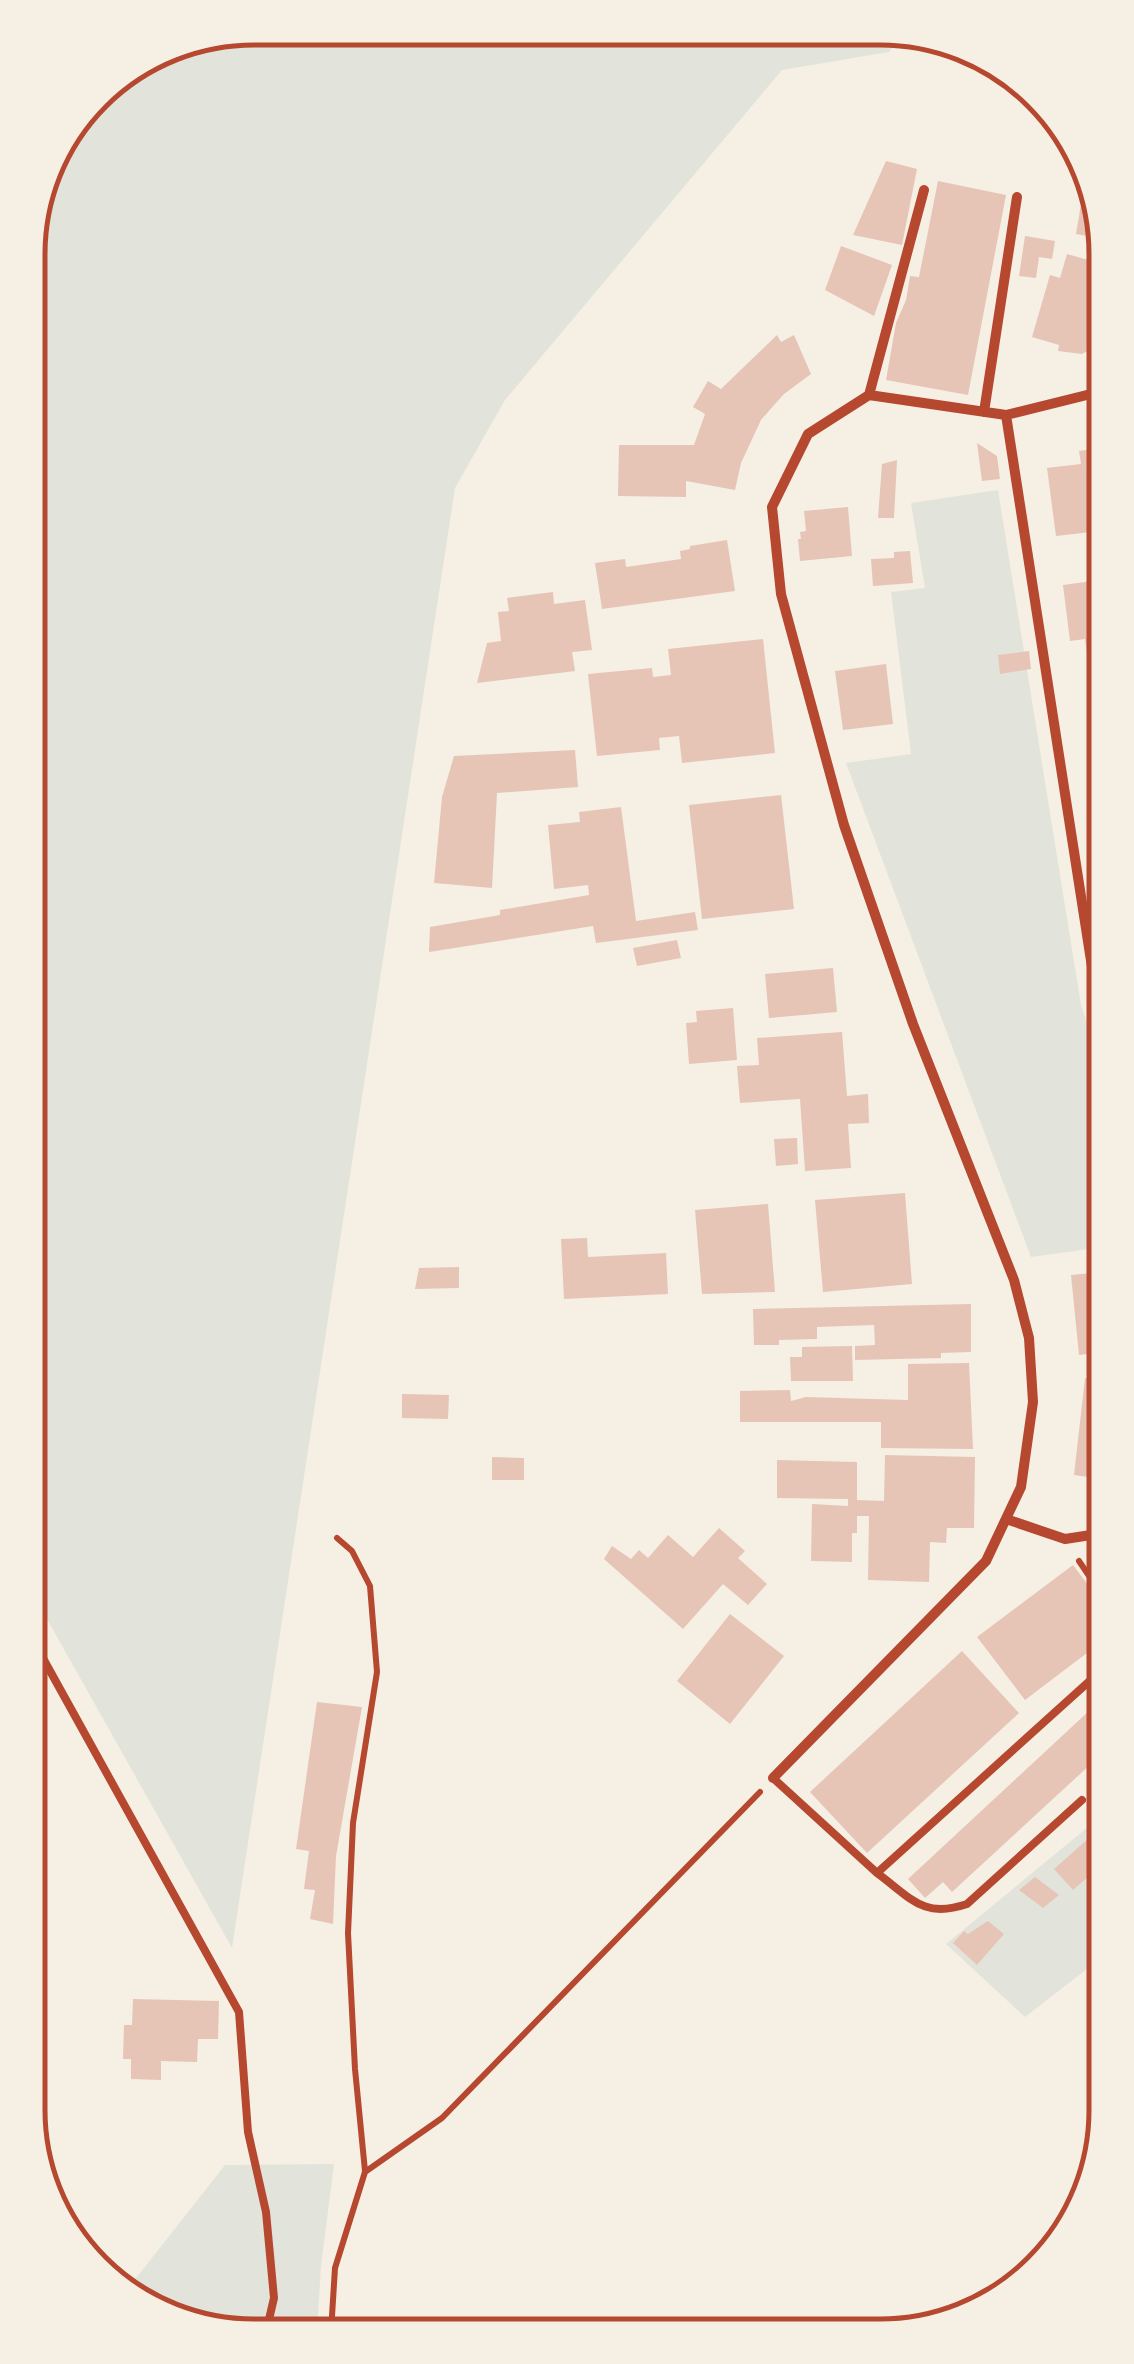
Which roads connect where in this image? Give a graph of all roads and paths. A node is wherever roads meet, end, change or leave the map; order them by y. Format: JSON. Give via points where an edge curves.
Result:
{"nodes":[{"id":1,"x":924,"y":190,"type":"dead end"},
{"id":2,"x":1017,"y":197,"type":"dead end"},
{"id":3,"x":868,"y":395,"type":"junction"},
{"id":4,"x":1089,"y":395,"type":"edge"},
{"id":5,"x":984,"y":412,"type":"junction"},
{"id":6,"x":1006,"y":415,"type":"junction"},
{"id":7,"x":1089,"y":948,"type":"edge"},
{"id":8,"x":1006,"y":1520,"type":"junction"},
{"id":9,"x":1089,"y":1535,"type":"edge"},
{"id":10,"x":337,"y":1538,"type":"dead end"},
{"id":11,"x":1079,"y":1562,"type":"dead end"},
{"id":12,"x":1089,"y":1576,"type":"edge"},
{"id":13,"x":45,"y":1662,"type":"edge"},
{"id":14,"x":1089,"y":1682,"type":"edge"},
{"id":15,"x":773,"y":1778,"type":"junction"},
{"id":16,"x":1082,"y":1800,"type":"dead end"},
{"id":17,"x":877,"y":1873,"type":"junction"},
{"id":18,"x":365,"y":2172,"type":"junction"},
{"id":19,"x":269,"y":2319,"type":"edge"},
{"id":20,"x":332,"y":2319,"type":"edge"}],
"edges":[{"from":1,"to":3,"type":"street"},
{"from":2,"to":5,"type":"street"},
{"from":3,"to":5,"type":"street"},
{"from":3,"to":8,"type":"street","via":[[808,434],[772,508],[782,594],[844,825],[913,1024],[1014,1280],[1029,1338],[1033,1402],[1021,1487]]},
{"from":4,"to":6,"type":"street"},
{"from":5,"to":6,"type":"street"},
{"from":6,"to":7,"type":"street"},
{"from":8,"to":9,"type":"street","via":[[1065,1538]]},
{"from":8,"to":15,"type":"street","via":[[986,1561]]},
{"from":10,"to":18,"type":"path","via":[[370,1586],[377,1672],[353,1823],[348,1933]]},
{"from":11,"to":12,"type":"path"},
{"from":13,"to":19,"type":"lane","via":[[239,2012],[248,2132],[266,2212],[274,2298]]},
{"from":14,"to":17,"type":"lane"},
{"from":15,"to":17,"type":"lane"},
{"from":15,"to":18,"type":"path","via":[[442,2118]]},
{"from":16,"to":17,"type":"lane","via":[[967,1904],[944,1912],[924,1908]]},
{"from":18,"to":20,"type":"path","via":[[335,2268]]}]}
